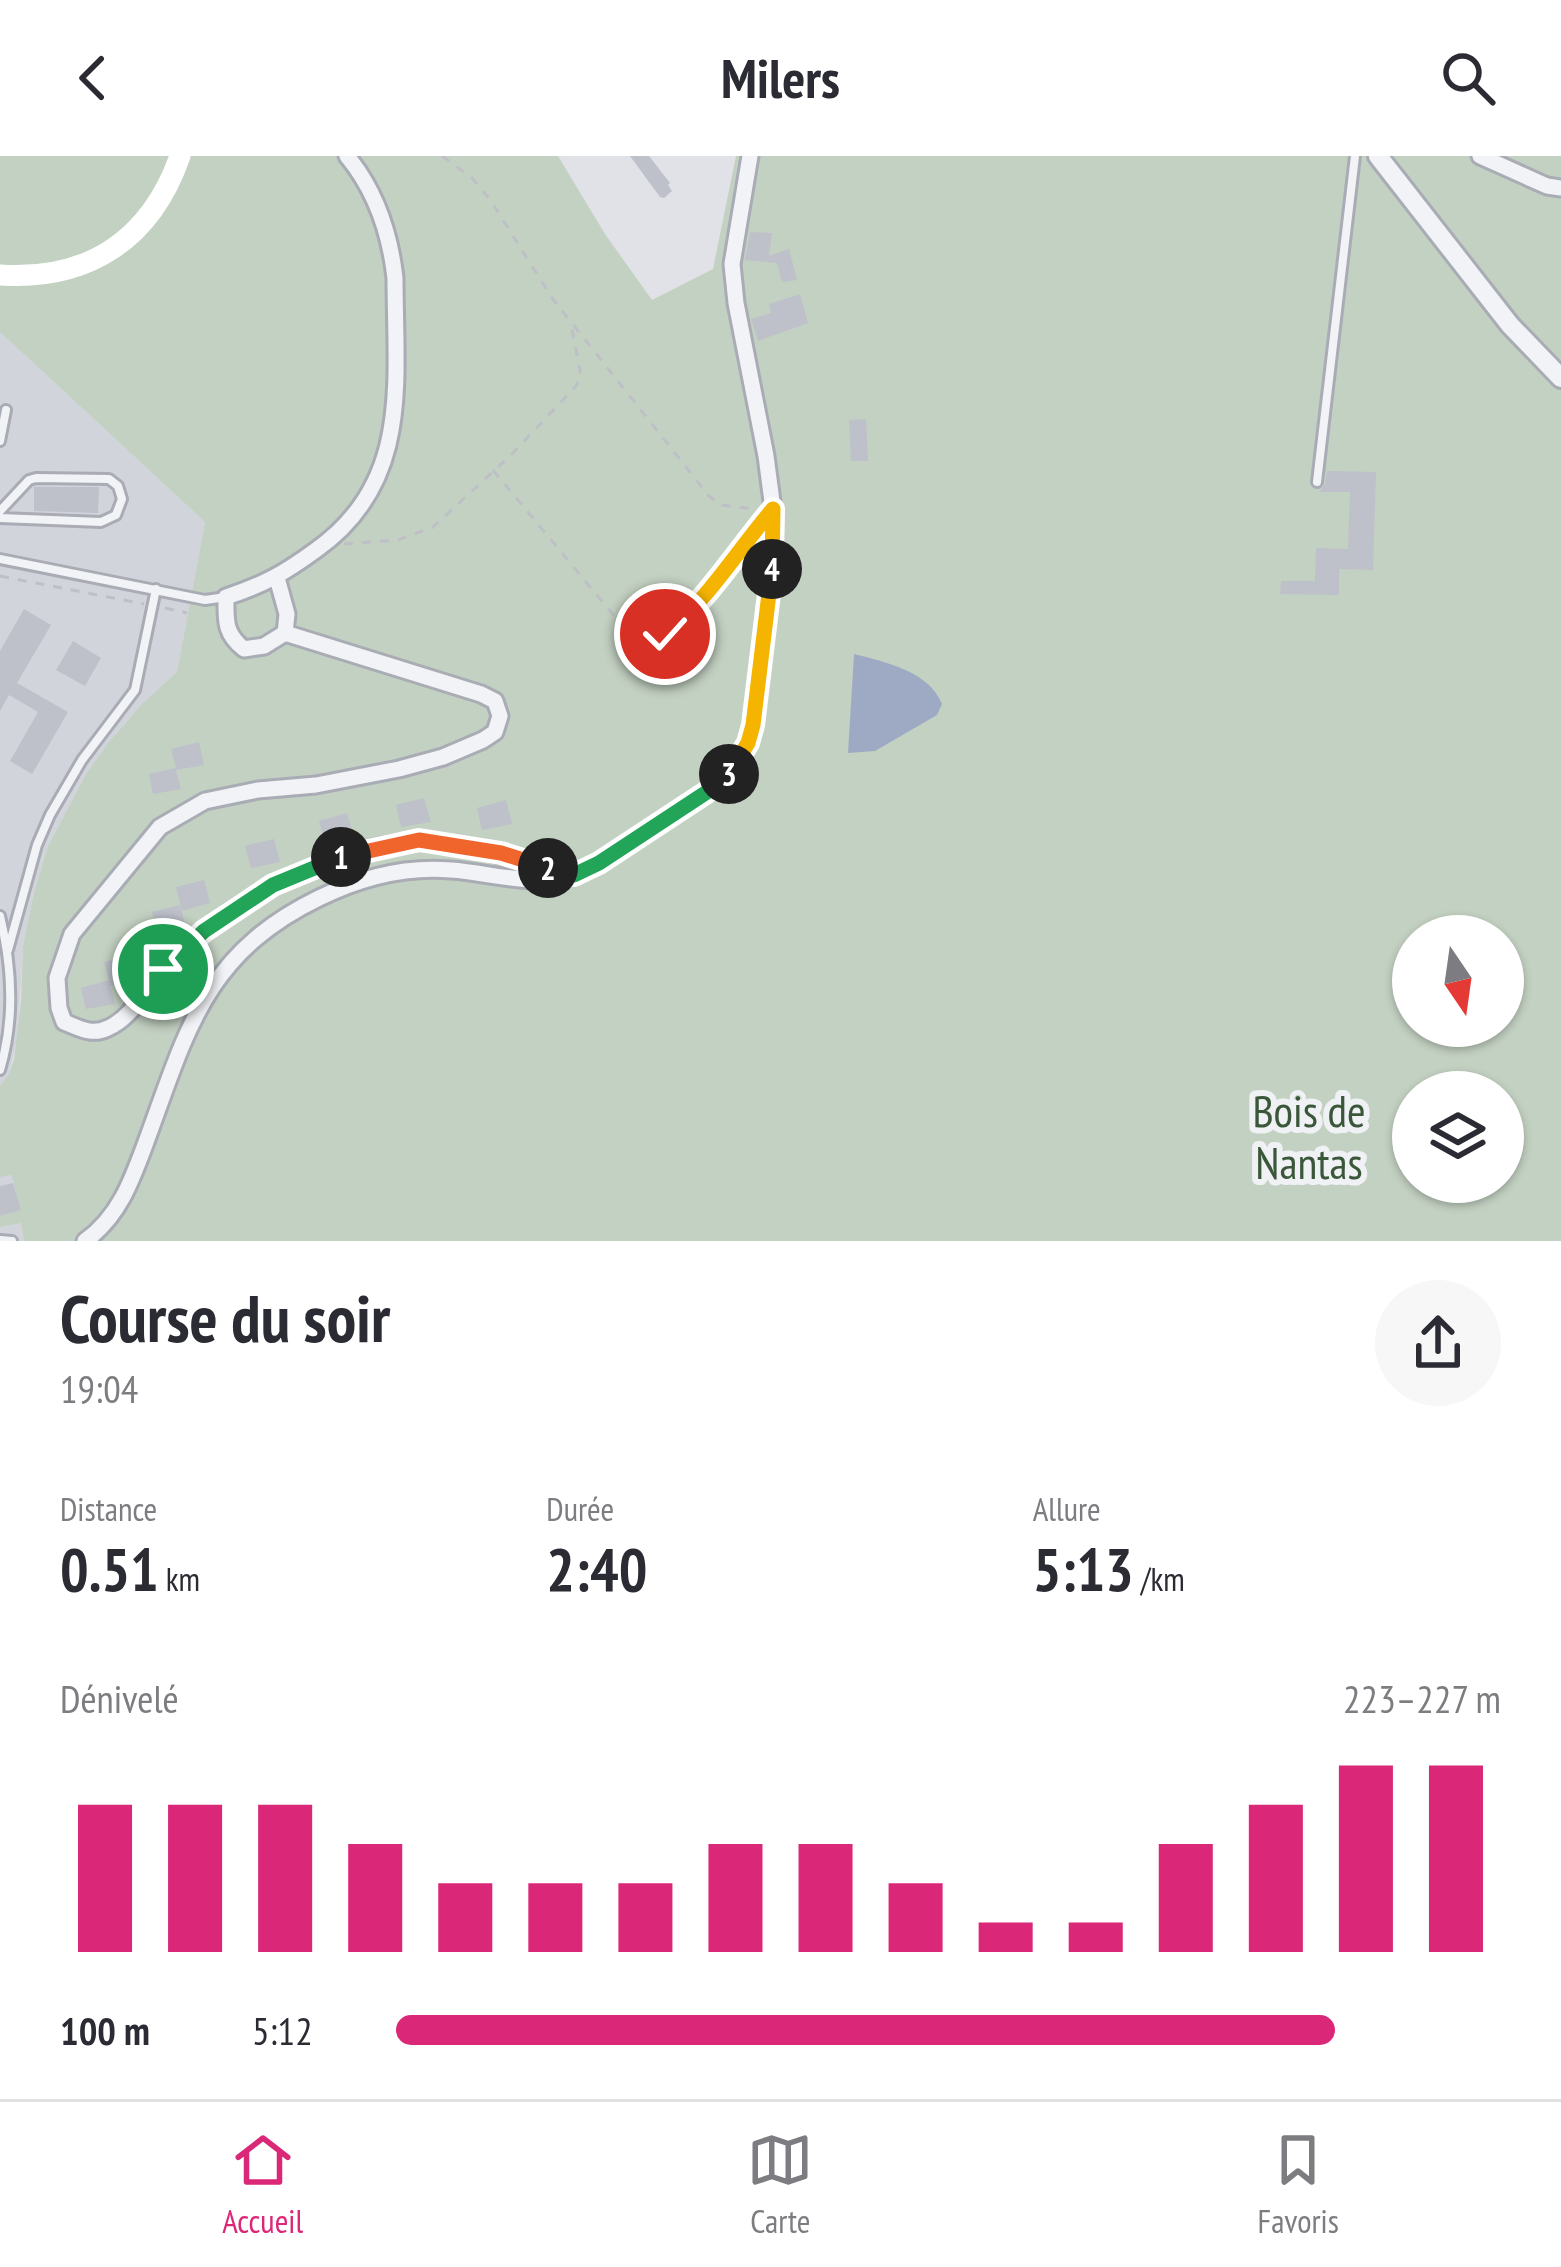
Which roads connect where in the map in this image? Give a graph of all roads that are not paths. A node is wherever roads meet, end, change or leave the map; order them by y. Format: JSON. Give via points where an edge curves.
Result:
{"nodes":[{"id":1,"x":180,"y":156,"type":"edge"},
{"id":2,"x":347,"y":156,"type":"edge"},
{"id":3,"x":1355,"y":156,"type":"edge"},
{"id":4,"x":1378,"y":156,"type":"edge"},
{"id":5,"x":1480,"y":156,"type":"edge"},
{"id":6,"x":746,"y":157,"type":"edge"},
{"id":7,"x":1561,"y":188,"type":"edge"},
{"id":8,"x":0,"y":275,"type":"edge"},
{"id":9,"x":1561,"y":378,"type":"edge"},
{"id":10,"x":6,"y":410,"type":"dead end"},
{"id":11,"x":0,"y":441,"type":"edge"},
{"id":12,"x":1317,"y":482,"type":"dead end"},
{"id":13,"x":0,"y":514,"type":"edge"},
{"id":14,"x":0,"y":559,"type":"edge"},
{"id":15,"x":278,"y":578,"type":"junction"},
{"id":16,"x":156,"y":589,"type":"junction"},
{"id":17,"x":226,"y":597,"type":"junction"},
{"id":18,"x":285,"y":633,"type":"junction"},
{"id":19,"x":574,"y":875,"type":"junction"},
{"id":20,"x":0,"y":916,"type":"edge"},
{"id":21,"x":8,"y":950,"type":"junction"},
{"id":22,"x":3,"y":1045,"type":"edge"},
{"id":23,"x":0,"y":1070,"type":"edge"},
{"id":24,"x":0,"y":1240,"type":"edge"},
{"id":25,"x":12,"y":1241,"type":"edge"},
{"id":26,"x":86,"y":1241,"type":"edge"}],
"edges":[{"from":1,"to":8,"type":"main road","via":[[158,205],[118,247],[53,273]]},
{"from":2,"to":15,"type":"street","via":[[369,188],[393,257],[394,417],[377,482],[345,526]]},
{"from":3,"to":12,"type":"lane"},
{"from":4,"to":9,"type":"street"},
{"from":5,"to":7,"type":"street"},
{"from":6,"to":19,"type":"street","via":[[732,264],[773,509],[753,725],[740,759],[710,790]]},
{"from":10,"to":11,"type":"lane"},
{"from":13,"to":13,"type":"lane","via":[[101,522],[116,515],[122,499],[109,479],[36,478]]},
{"from":14,"to":16,"type":"lane"},
{"from":15,"to":17,"type":"street"},
{"from":15,"to":18,"type":"street"},
{"from":16,"to":17,"type":"lane"},
{"from":16,"to":21,"type":"lane","via":[[135,690],[50,815]]},
{"from":17,"to":18,"type":"street","via":[[231,639],[244,649]]},
{"from":18,"to":19,"type":"street","via":[[481,694],[495,701],[495,732],[399,769],[205,801],[160,827],[72,934],[57,978],[64,1022],[91,1032],[107,1028],[204,931],[273,885],[345,855],[419,840]]},
{"from":19,"to":26,"type":"street","via":[[394,872],[334,891],[266,930],[202,1003],[130,1187]]},
{"from":20,"to":21,"type":"lane"},
{"from":21,"to":22,"type":"lane"},
{"from":22,"to":23,"type":"lane"},
{"from":24,"to":25,"type":"lane"}]}
